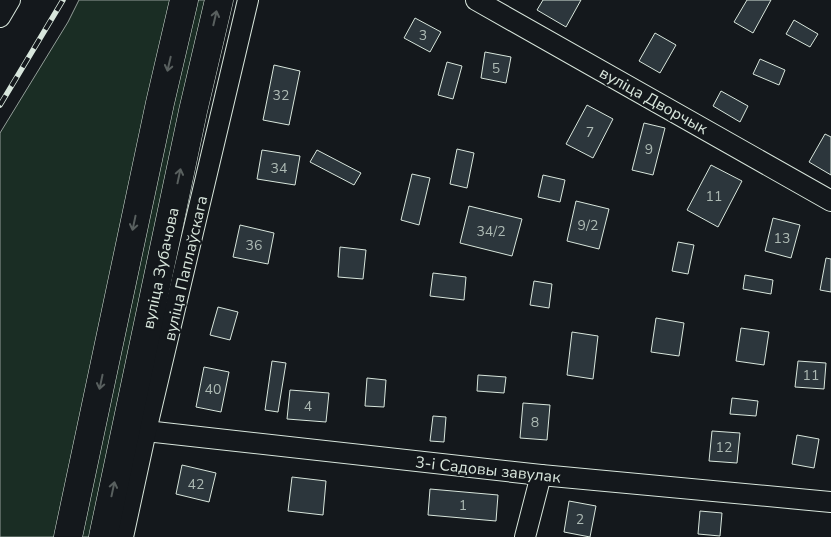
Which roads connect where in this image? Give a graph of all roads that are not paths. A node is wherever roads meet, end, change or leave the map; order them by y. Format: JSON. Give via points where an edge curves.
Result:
{"nodes":[{"id":1,"x":10,"y":0,"type":"edge"},
{"id":2,"x":184,"y":0,"type":"edge"},
{"id":3,"x":220,"y":0,"type":"edge"},
{"id":4,"x":248,"y":0,"type":"edge"},
{"id":5,"x":476,"y":0,"type":"edge"},
{"id":6,"x":0,"y":17,"type":"edge"},
{"id":7,"x":831,"y":201,"type":"edge"},
{"id":8,"x":146,"y":431,"type":"junction"},
{"id":9,"x":540,"y":475,"type":"junction"},
{"id":10,"x":831,"y":502,"type":"edge"},
{"id":11,"x":68,"y":537,"type":"edge"},
{"id":12,"x":103,"y":537,"type":"edge"},
{"id":13,"x":123,"y":537,"type":"edge"},
{"id":14,"x":525,"y":537,"type":"edge"}],
"edges":[{"from":1,"to":6,"type":"street"},
{"from":2,"to":11,"type":"highway","one_way":true},
{"from":12,"to":3,"type":"highway","name":"вуліца Зубачова","one_way":true,"via":[[193,111]]},
{"from":4,"to":8,"type":"street","name":"вуліца Паплаўскага"},
{"from":5,"to":7,"type":"street","name":"вуліца Дворчык"},
{"from":8,"to":9,"type":"street","name":"3-і Садовы завулак"},
{"from":8,"to":13,"type":"street","name":"вуліца Паплаўскага"},
{"from":9,"to":10,"type":"street","name":"3-і Садовы завулак"},
{"from":9,"to":14,"type":"street"}]}
